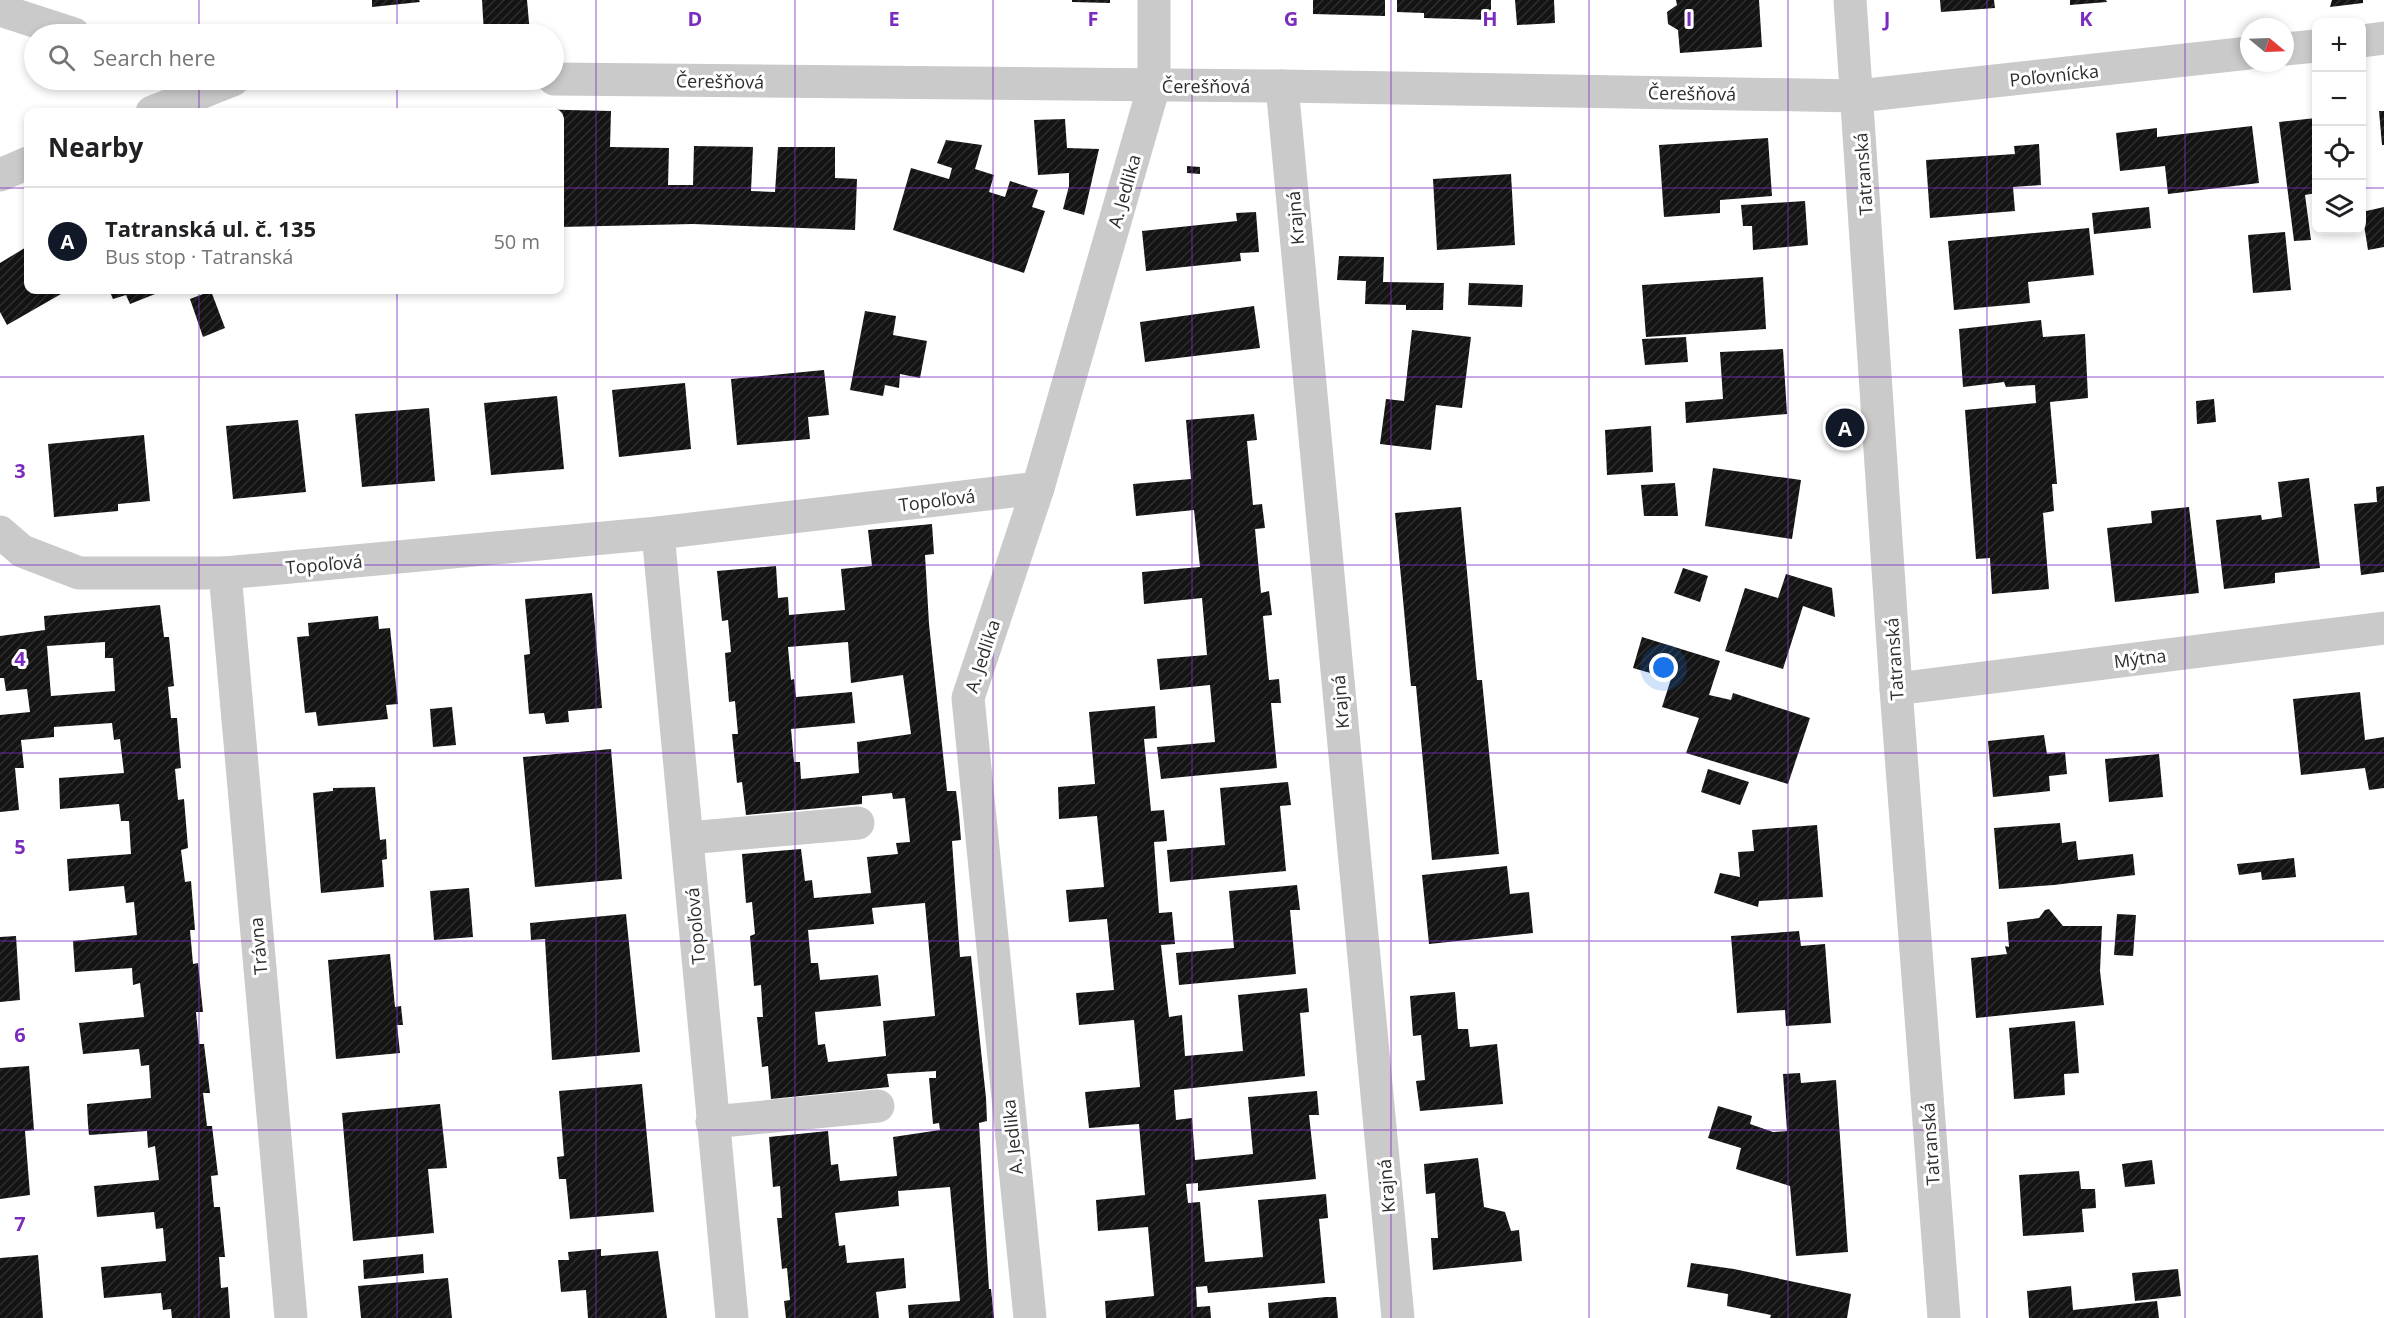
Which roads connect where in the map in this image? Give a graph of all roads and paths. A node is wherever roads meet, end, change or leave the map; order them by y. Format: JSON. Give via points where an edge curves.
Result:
{"nodes":[{"id":1,"x":1155,"y":0,"type":"edge"},
{"id":2,"x":1850,"y":0,"type":"edge"},
{"id":3,"x":0,"y":10,"type":"edge"},
{"id":4,"x":43,"y":24,"type":"edge"},
{"id":5,"x":2384,"y":38,"type":"edge"},
{"id":6,"x":2366,"y":40,"type":"edge"},
{"id":7,"x":2312,"y":46,"type":"edge"},
{"id":8,"x":2294,"y":48,"type":"edge"},
{"id":9,"x":2240,"y":54,"type":"edge"},
{"id":10,"x":564,"y":80,"type":"edge"},
{"id":11,"x":1154,"y":86,"type":"junction"},
{"id":12,"x":1282,"y":86,"type":"junction"},
{"id":13,"x":207,"y":90,"type":"edge"},
{"id":14,"x":1858,"y":96,"type":"junction"},
{"id":15,"x":162,"y":108,"type":"edge"},
{"id":16,"x":24,"y":165,"type":"edge"},
{"id":17,"x":0,"y":175,"type":"edge"},
{"id":18,"x":1038,"y":488,"type":"junction"},
{"id":19,"x":0,"y":532,"type":"edge"},
{"id":20,"x":658,"y":533,"type":"junction"},
{"id":21,"x":225,"y":573,"type":"junction"},
{"id":22,"x":2384,"y":628,"type":"edge"},
{"id":23,"x":1896,"y":689,"type":"junction"},
{"id":24,"x":858,"y":823,"type":"dead end"},
{"id":25,"x":687,"y":838,"type":"junction"},
{"id":26,"x":878,"y":1106,"type":"dead end"},
{"id":27,"x":712,"y":1122,"type":"junction"},
{"id":28,"x":291,"y":1318,"type":"edge"},
{"id":29,"x":732,"y":1318,"type":"edge"},
{"id":30,"x":1030,"y":1318,"type":"edge"},
{"id":31,"x":1398,"y":1318,"type":"edge"},
{"id":32,"x":1944,"y":1318,"type":"edge"}],
"edges":[{"from":1,"to":11,"type":"street","name":"A. Jedlika"},
{"from":2,"to":14,"type":"street","name":"Tatranská"},
{"from":3,"to":4,"type":"street"},
{"from":5,"to":6,"type":"street"},
{"from":7,"to":8,"type":"street"},
{"from":9,"to":14,"type":"street","name":"Poľovnícka"},
{"from":10,"to":11,"type":"street","name":"Čerešňová"},
{"from":11,"to":12,"type":"street","name":"Čerešňová"},
{"from":11,"to":18,"type":"street","name":"A. Jedlika"},
{"from":12,"to":14,"type":"street","name":"Čerešňová"},
{"from":12,"to":31,"type":"street","name":"Krajná"},
{"from":13,"to":15,"type":"street"},
{"from":14,"to":23,"type":"street","name":"Tatranská"},
{"from":16,"to":17,"type":"street"},
{"from":18,"to":20,"type":"street","name":"Topoľová"},
{"from":18,"to":30,"type":"street","name":"A. Jedlika","via":[[968,698]]},
{"from":19,"to":21,"type":"street","name":"Topoľová","via":[[22,551],[79,573]]},
{"from":20,"to":21,"type":"street","name":"Topoľová"},
{"from":20,"to":25,"type":"street","name":"Topoľová"},
{"from":21,"to":28,"type":"street","name":"Trávna"},
{"from":22,"to":23,"type":"street","name":"Mýtna"},
{"from":23,"to":32,"type":"street","name":"Tatranská"},
{"from":24,"to":25,"type":"street"},
{"from":25,"to":27,"type":"street","name":"Topoľová"},
{"from":26,"to":27,"type":"street"},
{"from":27,"to":29,"type":"street","name":"Topoľová"}]}
